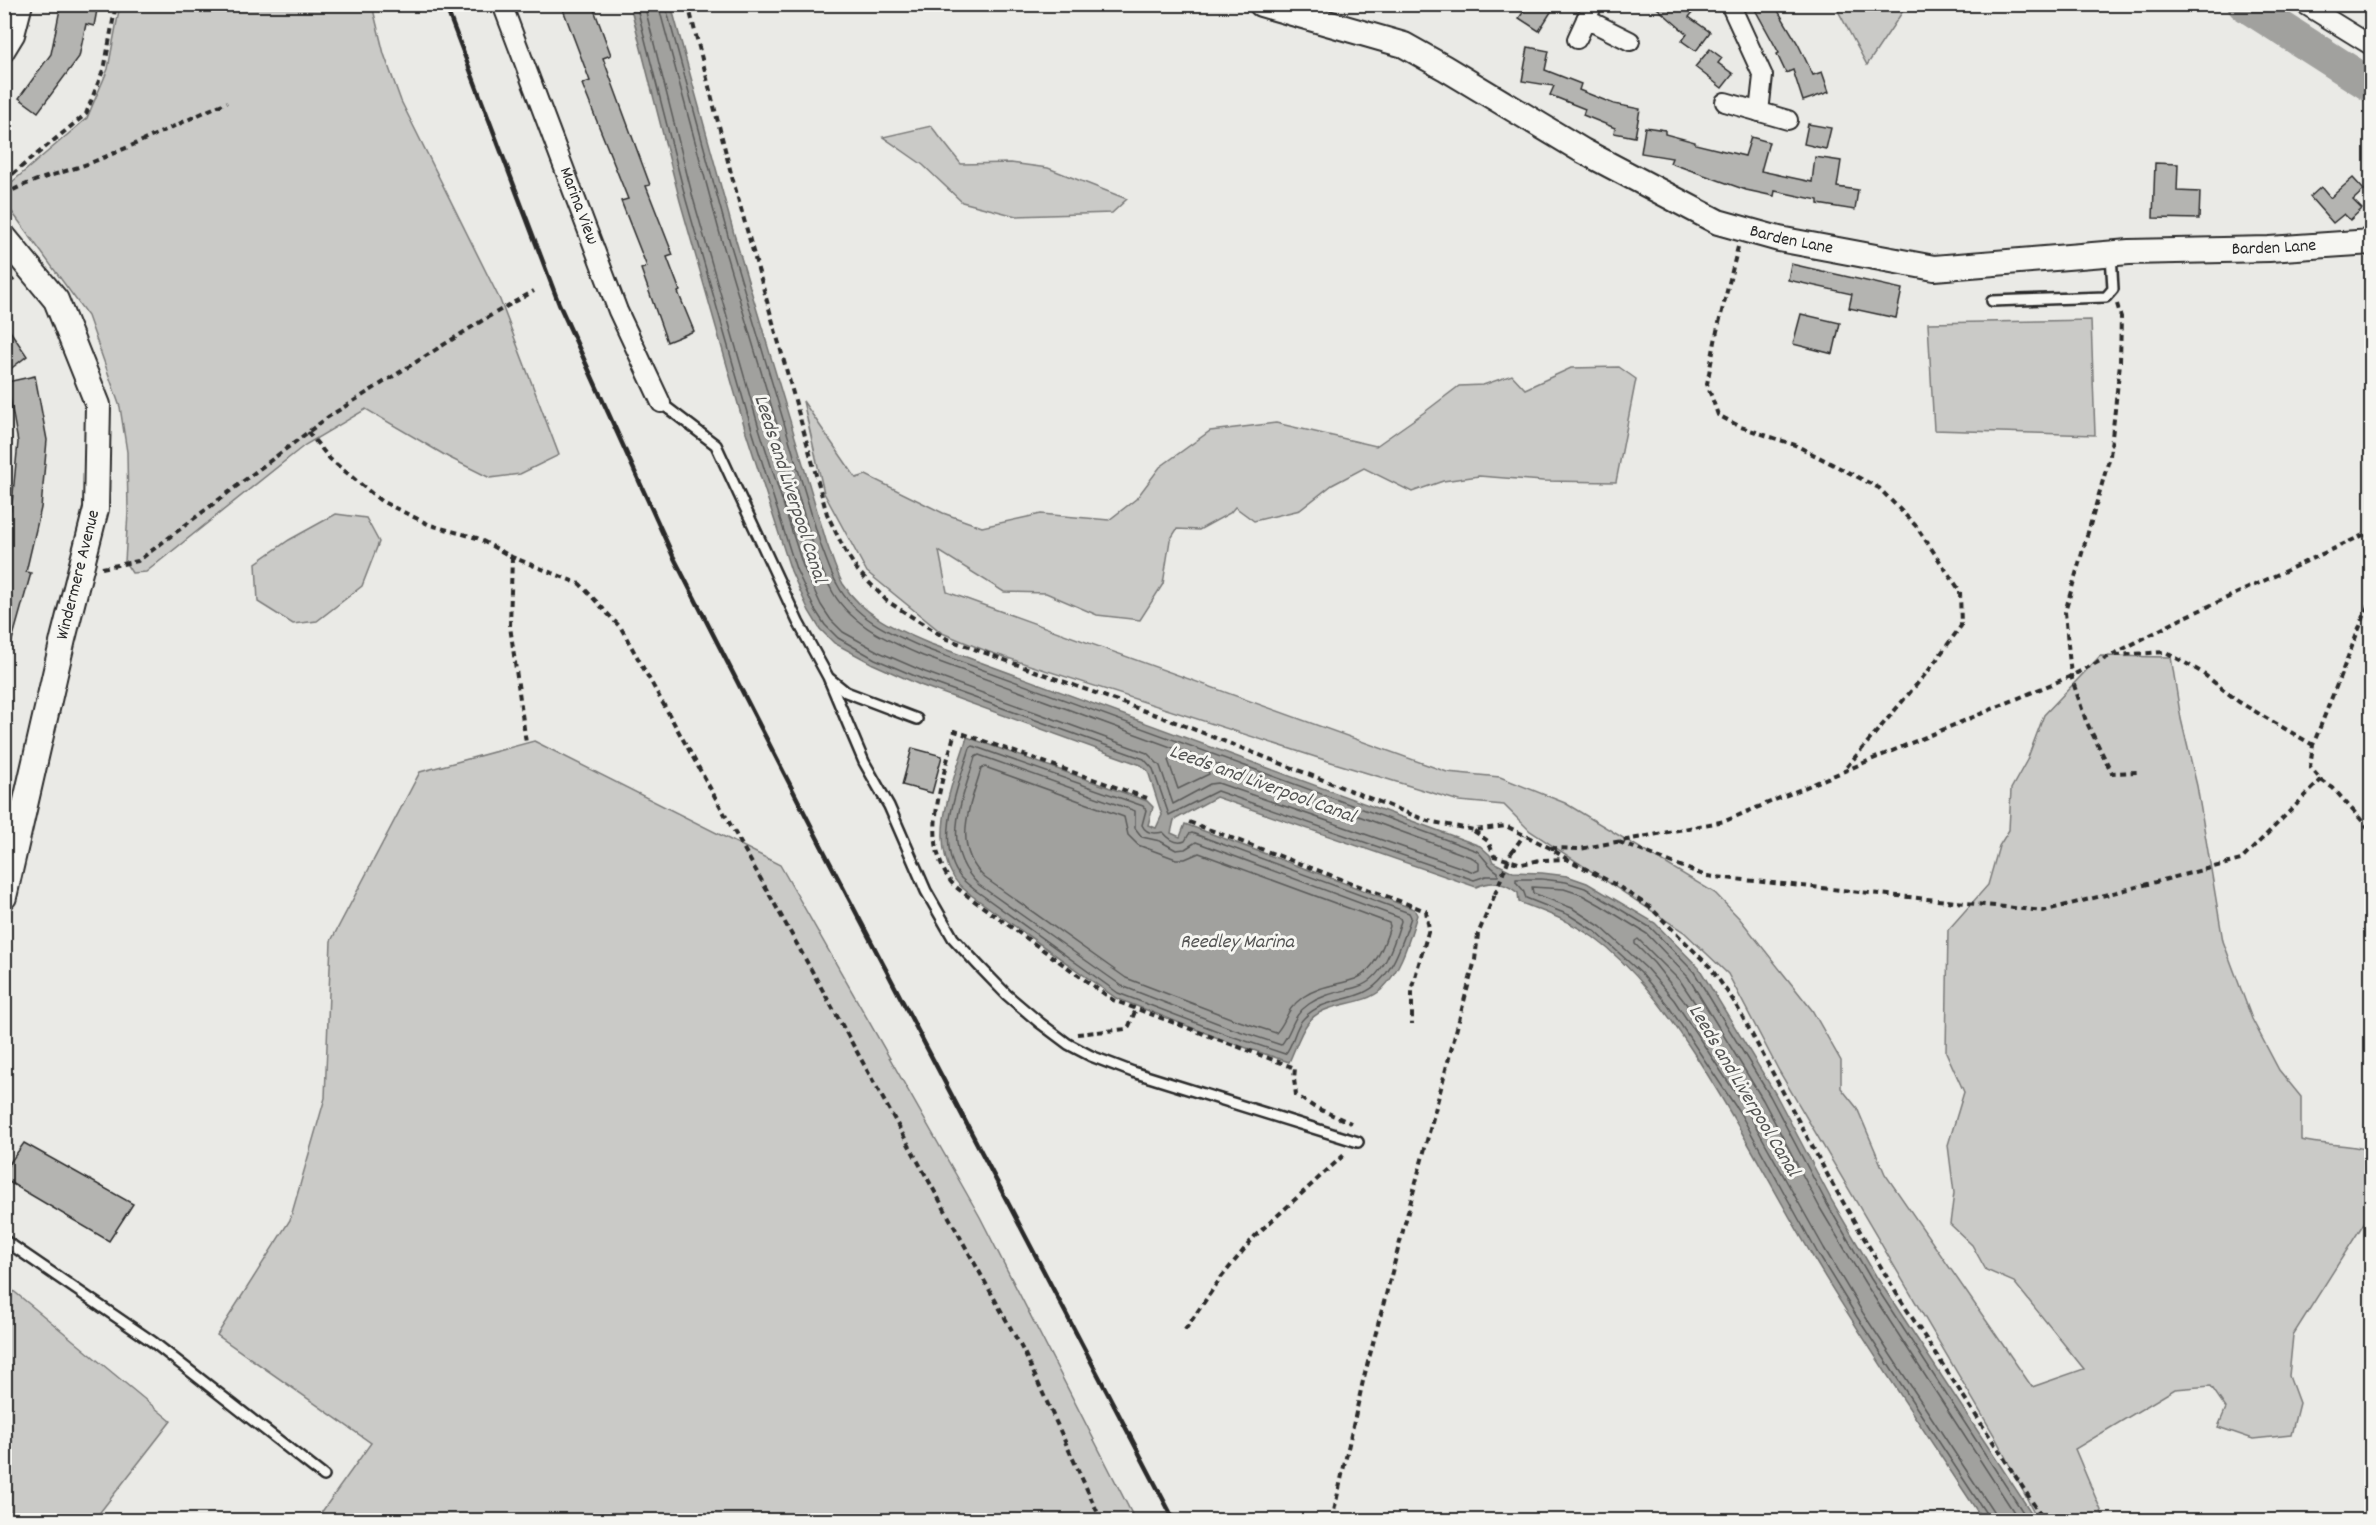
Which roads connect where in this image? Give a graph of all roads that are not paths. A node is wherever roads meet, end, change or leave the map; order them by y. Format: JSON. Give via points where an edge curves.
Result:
{"nodes":[{"id":1,"x":23,"y":4,"type":"edge"},
{"id":2,"x":502,"y":4,"type":"edge"},
{"id":3,"x":1261,"y":4,"type":"edge"},
{"id":4,"x":1730,"y":4,"type":"edge"},
{"id":5,"x":2304,"y":4,"type":"edge"},
{"id":6,"x":1590,"y":12,"type":"edge"},
{"id":7,"x":1576,"y":39,"type":"dead end"},
{"id":8,"x":1630,"y":41,"type":"dead end"},
{"id":9,"x":2372,"y":46,"type":"edge"},
{"id":10,"x":4,"y":54,"type":"edge"},
{"id":11,"x":1725,"y":102,"type":"dead end"},
{"id":12,"x":1759,"y":112,"type":"junction"},
{"id":13,"x":1788,"y":120,"type":"dead end"},
{"id":14,"x":4,"y":237,"type":"edge"},
{"id":15,"x":2372,"y":242,"type":"edge"},
{"id":16,"x":2111,"y":254,"type":"junction"},
{"id":17,"x":1992,"y":301,"type":"dead end"},
{"id":18,"x":661,"y":404,"type":"joint"},
{"id":19,"x":828,"y":677,"type":"junction"},
{"id":20,"x":917,"y":719,"type":"dead end"},
{"id":21,"x":5,"y":891,"type":"edge"},
{"id":22,"x":1358,"y":1142,"type":"dead end"},
{"id":23,"x":4,"y":1240,"type":"edge"},
{"id":24,"x":324,"y":1476,"type":"dead end"}],
"edges":[{"from":1,"to":10,"type":"street","via":[[15,35]]},
{"from":2,"to":18,"type":"street","name":"Marina View","via":[[618,311]]},
{"from":3,"to":16,"type":"street","name":"Barden Lane","via":[[1404,45],[1583,152],[1718,222],[1779,239],[1934,268]]},
{"from":4,"to":12,"type":"street","via":[[1763,76]]},
{"from":5,"to":9,"type":"street"},
{"from":6,"to":7,"type":"street"},
{"from":6,"to":8,"type":"street"},
{"from":11,"to":12,"type":"street"},
{"from":12,"to":13,"type":"street"},
{"from":14,"to":21,"type":"street","name":"Windermere Avenue","via":[[56,300],[98,405],[96,509]]},
{"from":15,"to":16,"type":"street","name":"Barden Lane"},
{"from":16,"to":17,"type":"lane","via":[[2113,289],[2106,297]]},
{"from":18,"to":19,"type":"lane","via":[[716,445],[798,622]]},
{"from":19,"to":20,"type":"lane","via":[[846,692]]},
{"from":19,"to":22,"type":"lane","via":[[926,891],[953,938],[1007,995],[1068,1044],[1091,1056]]},
{"from":23,"to":24,"type":"lane","via":[[153,1342]]}]}
